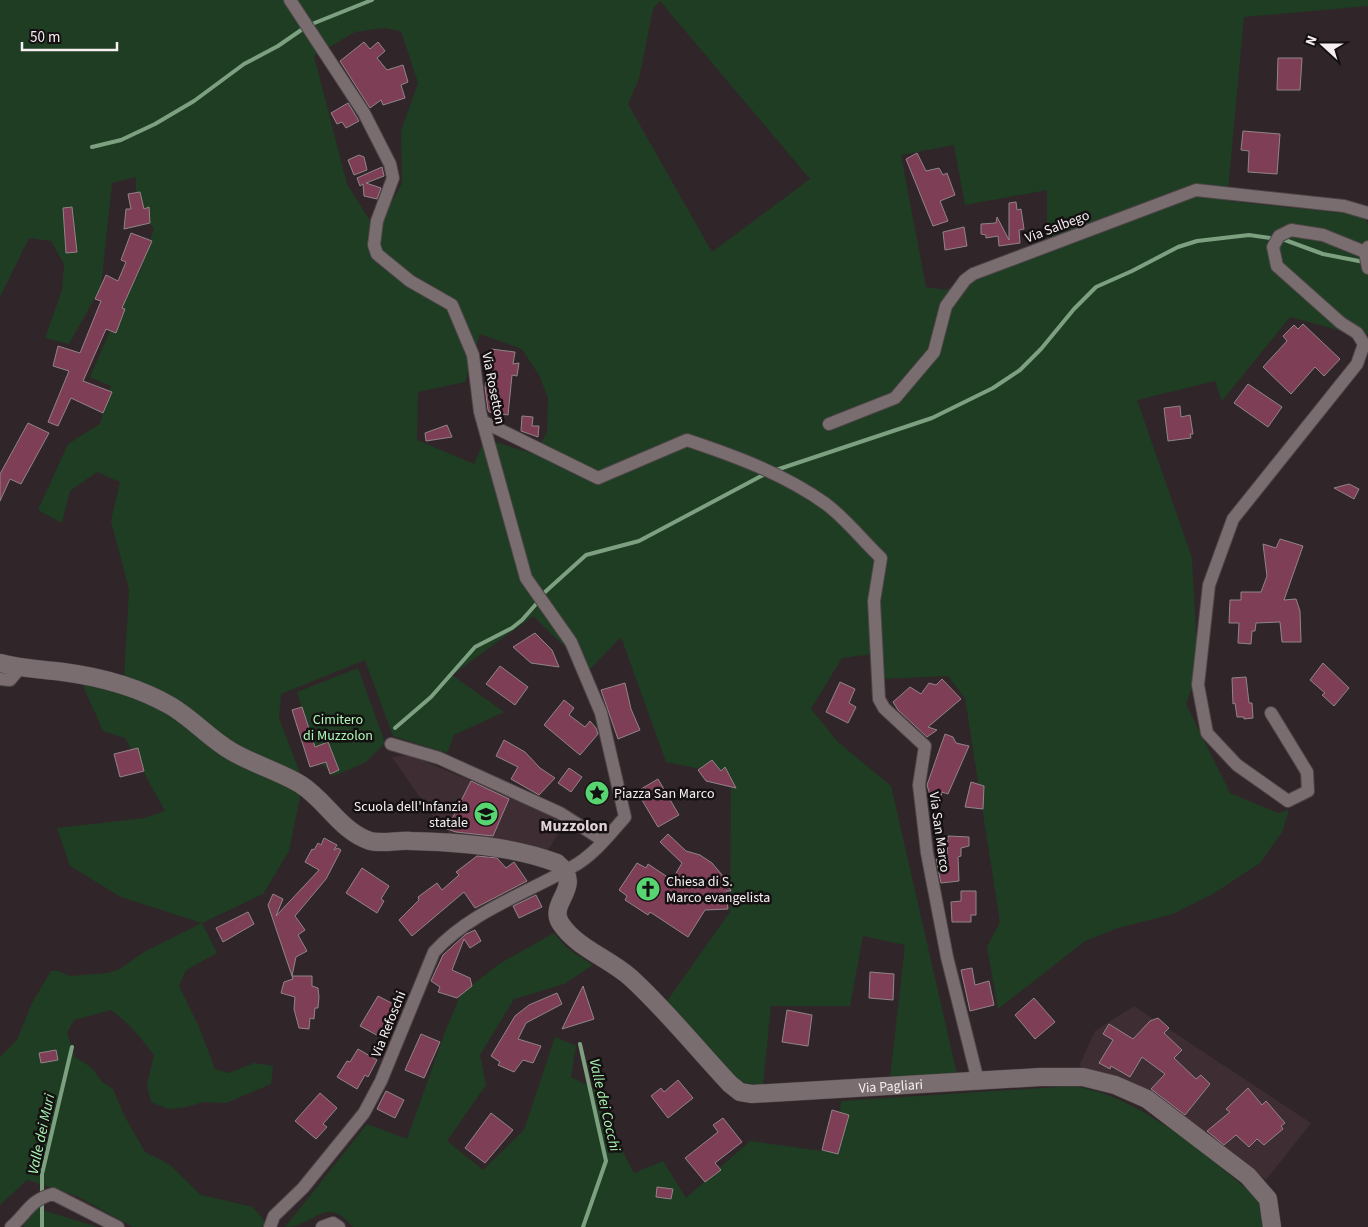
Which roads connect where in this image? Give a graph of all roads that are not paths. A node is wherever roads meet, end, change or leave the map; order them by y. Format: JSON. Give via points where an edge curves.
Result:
{"nodes":[{"id":1,"x":290,"y":0,"type":"edge"},
{"id":2,"x":1368,"y":213,"type":"edge"},
{"id":3,"x":1366,"y":250,"type":"edge"},
{"id":4,"x":1367,"y":268,"type":"edge"},
{"id":5,"x":484,"y":422,"type":"junction"},
{"id":6,"x":829,"y":424,"type":"dead end"},
{"id":7,"x":0,"y":662,"type":"edge"},
{"id":8,"x":20,"y":668,"type":"junction"},
{"id":9,"x":0,"y":679,"type":"edge"},
{"id":10,"x":1271,"y":713,"type":"dead end"},
{"id":11,"x":391,"y":744,"type":"dead end"},
{"id":12,"x":604,"y":841,"type":"junction"},
{"id":13,"x":567,"y":875,"type":"junction"},
{"id":14,"x":978,"y":1081,"type":"junction"},
{"id":15,"x":11,"y":1227,"type":"edge"},
{"id":16,"x":118,"y":1227,"type":"edge"},
{"id":17,"x":270,"y":1227,"type":"edge"},
{"id":18,"x":322,"y":1227,"type":"edge"},
{"id":19,"x":339,"y":1227,"type":"edge"},
{"id":20,"x":1272,"y":1227,"type":"edge"}],
"edges":[{"from":1,"to":5,"type":"street","name":"Via Rosetton","via":[[364,113],[390,164],[393,178],[377,221],[374,245],[377,254],[410,281],[452,305],[474,355]]},
{"from":2,"to":6,"type":"street","name":"Via Salbego","via":[[1344,206],[1196,190],[973,274],[964,280],[946,306],[934,352],[895,398]]},
{"from":3,"to":4,"type":"street"},
{"from":3,"to":10,"type":"street","via":[[1322,235],[1291,230],[1276,242],[1277,266],[1341,323],[1357,333],[1364,344],[1357,364],[1233,519],[1209,586],[1198,685],[1207,733],[1237,765],[1288,801],[1308,791],[1307,772]]},
{"from":5,"to":12,"type":"street","name":"Via Rosetton","via":[[526,578],[571,642],[601,713],[625,817]]},
{"from":5,"to":14,"type":"street","name":"Via San Marco","via":[[598,478],[687,440],[761,468],[827,504],[881,558],[874,601],[879,699],[884,708],[925,746],[919,785],[927,853],[947,957]]},
{"from":7,"to":8,"type":"street"},
{"from":8,"to":9,"type":"street","via":[[10,680]]},
{"from":8,"to":13,"type":"street","via":[[63,672],[133,687],[172,706],[231,751],[300,784],[354,834],[371,841],[473,845],[547,859]]},
{"from":11,"to":12,"type":"street","via":[[439,758],[560,813]]},
{"from":12,"to":13,"type":"street"},
{"from":13,"to":14,"type":"street","name":"Via Pagliari","via":[[558,913],[560,923],[572,937],[630,977],[740,1092],[752,1094]]},
{"from":13,"to":17,"type":"street","name":"Via Refoschi","via":[[508,899],[445,940],[434,952],[381,1081],[364,1113],[303,1188],[274,1216]]},
{"from":14,"to":20,"type":"street","name":"Via Pagliari","via":[[1083,1077],[1131,1090],[1248,1176],[1268,1199]]},
{"from":15,"to":16,"type":"street","via":[[25,1215],[29,1205],[40,1197],[53,1194]]},
{"from":18,"to":19,"type":"street","via":[[333,1223]]}]}
